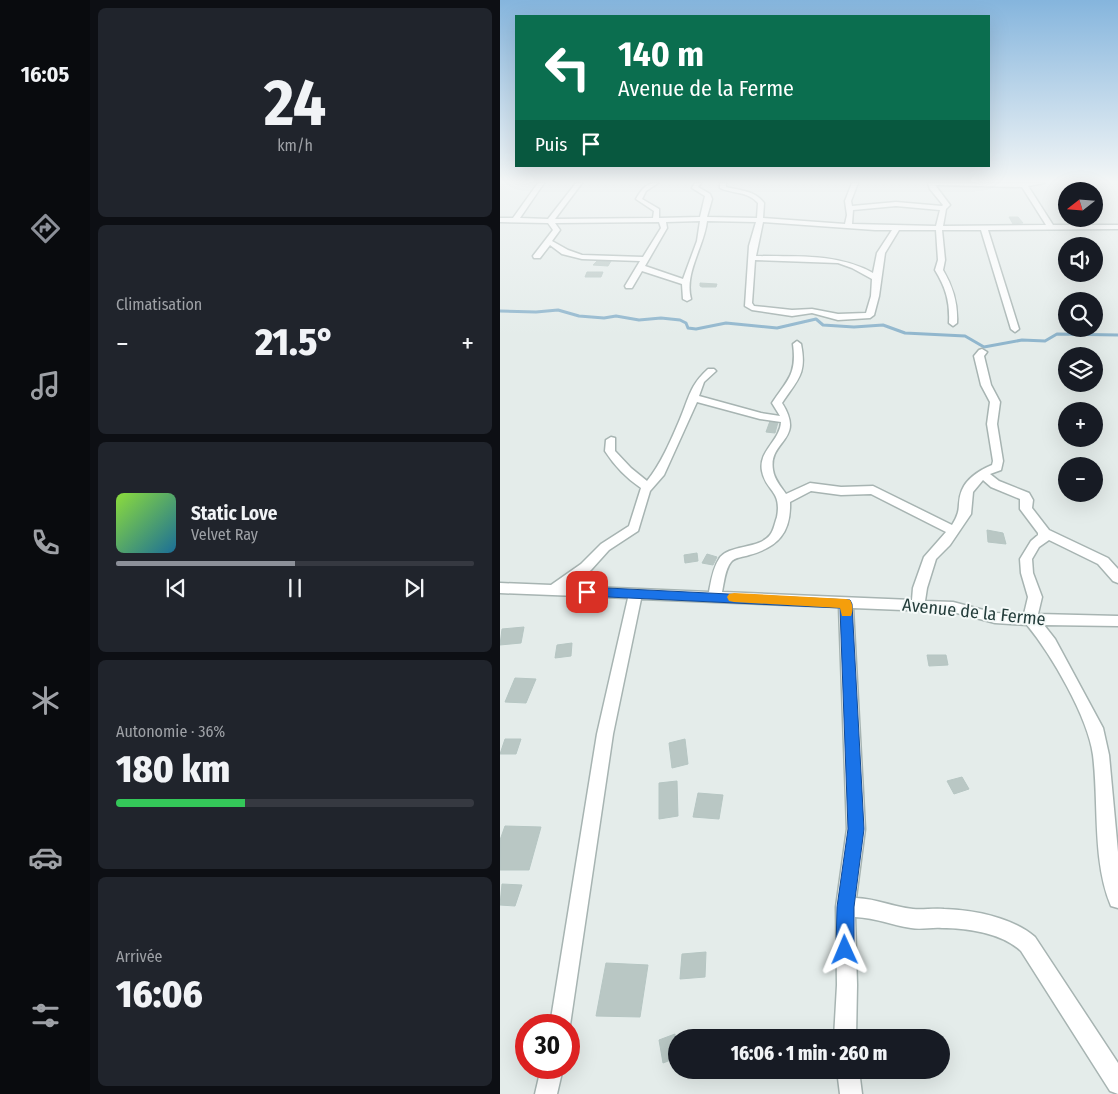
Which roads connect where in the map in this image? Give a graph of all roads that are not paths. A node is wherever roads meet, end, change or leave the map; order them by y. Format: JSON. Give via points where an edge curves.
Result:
{"nodes":[{"id":1,"x":555,"y":234,"type":"edge"},
{"id":2,"x":660,"y":234,"type":"edge"},
{"id":3,"x":701,"y":234,"type":"edge"},
{"id":4,"x":757,"y":234,"type":"edge"},
{"id":5,"x":892,"y":234,"type":"edge"},
{"id":6,"x":940,"y":234,"type":"edge"},
{"id":7,"x":986,"y":234,"type":"edge"},
{"id":8,"x":549,"y":242,"type":"junction"},
{"id":9,"x":537,"y":256,"type":"dead end"},
{"id":10,"x":752,"y":258,"type":"junction"},
{"id":11,"x":644,"y":259,"type":"junction"},
{"id":12,"x":639,"y":267,"type":"junction"},
{"id":13,"x":876,"y":278,"type":"junction"},
{"id":14,"x":684,"y":282,"type":"junction"},
{"id":15,"x":629,"y":286,"type":"dead end"},
{"id":16,"x":687,"y":299,"type":"dead end"},
{"id":17,"x":953,"y":323,"type":"dead end"},
{"id":18,"x":1015,"y":330,"type":"dead end"},
{"id":19,"x":797,"y":344,"type":"dead end"},
{"id":20,"x":982,"y":352,"type":"dead end"},
{"id":21,"x":711,"y":371,"type":"dead end"},
{"id":22,"x":694,"y":398,"type":"junction"},
{"id":23,"x":786,"y":420,"type":"junction"},
{"id":24,"x":611,"y":440,"type":"dead end"},
{"id":25,"x":982,"y":473,"type":"junction"},
{"id":26,"x":648,"y":487,"type":"junction"},
{"id":27,"x":784,"y":500,"type":"junction"},
{"id":28,"x":954,"y":531,"type":"junction"},
{"id":29,"x":1044,"y":533,"type":"junction"},
{"id":30,"x":1118,"y":578,"type":"edge"},
{"id":31,"x":500,"y":588,"type":"edge"},
{"id":32,"x":554,"y":590,"type":"junction"},
{"id":33,"x":636,"y":593,"type":"junction"},
{"id":34,"x":714,"y":596,"type":"junction"},
{"id":35,"x":846,"y":604,"type":"junction"},
{"id":36,"x":918,"y":606,"type":"junction"},
{"id":37,"x":1030,"y":619,"type":"junction"},
{"id":38,"x":1118,"y":621,"type":"edge"},
{"id":39,"x":1118,"y":899,"type":"edge"},
{"id":40,"x":845,"y":907,"type":"junction"},
{"id":41,"x":562,"y":1014,"type":"edge"},
{"id":42,"x":844,"y":1029,"type":"edge"},
{"id":43,"x":549,"y":1079,"type":"edge"},
{"id":44,"x":849,"y":1079,"type":"edge"},
{"id":45,"x":1118,"y":1083,"type":"edge"},
{"id":46,"x":546,"y":1094,"type":"edge"},
{"id":47,"x":851,"y":1094,"type":"edge"}],
"edges":[{"from":1,"to":8,"type":"street"},
{"from":2,"to":11,"type":"street"},
{"from":3,"to":14,"type":"street","via":[[697,253]]},
{"from":4,"to":10,"type":"street"},
{"from":5,"to":13,"type":"street","via":[[881,253]]},
{"from":6,"to":17,"type":"street","via":[[942,260],[938,270],[954,306]]},
{"from":7,"to":18,"type":"street"},
{"from":8,"to":9,"type":"street"},
{"from":8,"to":11,"type":"street","via":[[558,245],[563,252],[580,256]]},
{"from":10,"to":13,"type":"street","via":[[838,260]]},
{"from":10,"to":13,"type":"street","via":[[748,304],[752,308],[792,313],[812,311],[838,317],[870,315],[876,296]]},
{"from":11,"to":12,"type":"street"},
{"from":12,"to":14,"type":"street"},
{"from":12,"to":15,"type":"street"},
{"from":14,"to":16,"type":"street"},
{"from":19,"to":23,"type":"street","via":[[800,362],[797,373],[777,402]]},
{"from":20,"to":25,"type":"street","via":[[979,360],[986,385],[996,402],[992,424],[998,461],[997,467]]},
{"from":21,"to":22,"type":"street","via":[[700,381]]},
{"from":22,"to":23,"type":"street"},
{"from":22,"to":26,"type":"street","via":[[658,475]]},
{"from":23,"to":27,"type":"street","via":[[781,439],[771,448],[767,469]]},
{"from":24,"to":26,"type":"street","via":[[610,451],[614,457],[631,477]]},
{"from":25,"to":28,"type":"street","via":[[967,491],[966,510]]},
{"from":25,"to":29,"type":"street","via":[[995,484],[1024,496],[1026,509]]},
{"from":26,"to":32,"type":"street","via":[[630,532],[605,547],[586,567]]},
{"from":27,"to":28,"type":"street","via":[[810,487],[841,492],[873,490]]},
{"from":27,"to":34,"type":"street","via":[[777,535],[764,546],[725,560]]},
{"from":28,"to":36,"type":"street","via":[[930,557]]},
{"from":29,"to":30,"type":"street","via":[[1103,561]]},
{"from":29,"to":37,"type":"street","via":[[1045,537],[1035,544],[1026,559],[1027,573],[1036,598]]},
{"from":31,"to":32,"type":"street","name":"Avenue de la Ferme"},
{"from":32,"to":33,"type":"street","name":"Avenue de la Ferme"},
{"from":33,"to":34,"type":"street","name":"Avenue de la Ferme"},
{"from":33,"to":41,"type":"street","via":[[605,734]]},
{"from":34,"to":35,"type":"street","name":"Avenue de la Ferme"},
{"from":35,"to":36,"type":"street","name":"Avenue de la Ferme"},
{"from":35,"to":40,"type":"street","via":[[856,829]]},
{"from":36,"to":37,"type":"street","name":"Avenue de la Ferme","via":[[952,607],[995,618]]},
{"from":37,"to":38,"type":"street","name":"Avenue de la Ferme"},
{"from":37,"to":39,"type":"street","via":[[1050,643],[1095,728],[1101,755],[1110,861]]},
{"from":40,"to":42,"type":"street","via":[[847,985]]},
{"from":40,"to":45,"type":"street","via":[[873,908],[912,919],[971,921],[1019,936],[1028,944]]},
{"from":43,"to":46,"type":"street"},
{"from":44,"to":47,"type":"street"}]}
